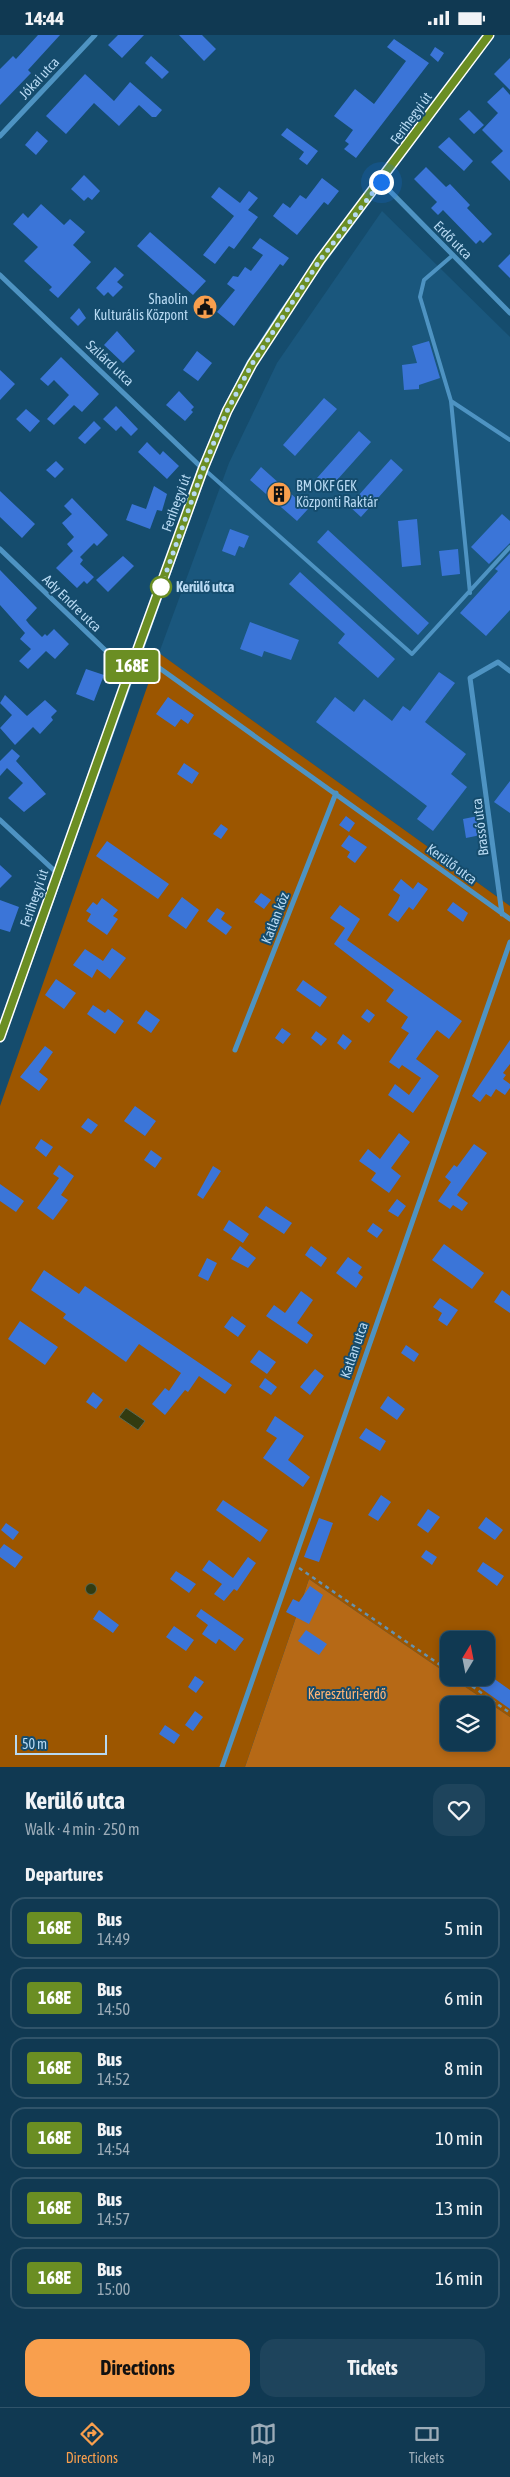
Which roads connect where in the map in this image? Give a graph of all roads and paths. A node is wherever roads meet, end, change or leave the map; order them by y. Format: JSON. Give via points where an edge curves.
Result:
{"nodes":[{"id":1,"x":95,"y":35,"type":"edge"},
{"id":2,"x":489,"y":35,"type":"edge"},
{"id":3,"x":0,"y":136,"type":"edge"},
{"id":4,"x":381,"y":182,"type":"junction"},
{"id":5,"x":452,"y":255,"type":"junction"},
{"id":6,"x":0,"y":275,"type":"edge"},
{"id":7,"x":510,"y":313,"type":"edge"},
{"id":8,"x":451,"y":401,"type":"junction"},
{"id":9,"x":510,"y":440,"type":"edge"},
{"id":10,"x":203,"y":469,"type":"junction"},
{"id":11,"x":510,"y":547,"type":"edge"},
{"id":12,"x":0,"y":549,"type":"edge"},
{"id":13,"x":470,"y":593,"type":"junction"},
{"id":14,"x":137,"y":652,"type":"junction"},
{"id":15,"x":510,"y":671,"type":"edge"},
{"id":16,"x":129,"y":673,"type":"junction"},
{"id":17,"x":336,"y":793,"type":"junction"},
{"id":18,"x":0,"y":819,"type":"edge"},
{"id":19,"x":58,"y":874,"type":"junction"},
{"id":20,"x":502,"y":913,"type":"junction"},
{"id":21,"x":510,"y":919,"type":"edge"},
{"id":22,"x":510,"y":941,"type":"edge"},
{"id":23,"x":0,"y":1037,"type":"edge"},
{"id":24,"x":235,"y":1050,"type":"dead end"},
{"id":25,"x":292,"y":1563,"type":"junction"},
{"id":26,"x":440,"y":1665,"type":"edge"},
{"id":27,"x":472,"y":1686,"type":"edge"},
{"id":28,"x":510,"y":1713,"type":"edge"},
{"id":29,"x":222,"y":1767,"type":"edge"}],
"edges":[{"from":1,"to":3,"type":"street","name":"Jókai utca"},
{"from":2,"to":4,"type":"main road","name":"Ferihegyi út"},
{"from":4,"to":5,"type":"street","name":"Erdő utca"},
{"from":4,"to":10,"type":"main road","name":"Ferihegyi út","via":[[320,260],[252,364],[227,411]]},
{"from":5,"to":7,"type":"street","name":"Erdő utca"},
{"from":5,"to":8,"type":"lane","via":[[424,279],[420,297]]},
{"from":6,"to":10,"type":"street","name":"Szilárd utca"},
{"from":8,"to":9,"type":"lane"},
{"from":8,"to":13,"type":"lane"},
{"from":10,"to":13,"type":"lane","via":[[412,654]]},
{"from":10,"to":14,"type":"main road","name":"Ferihegyi út"},
{"from":11,"to":13,"type":"lane"},
{"from":12,"to":16,"type":"street","name":"Ady Endre utca"},
{"from":14,"to":16,"type":"main road","name":"Ferihegyi út"},
{"from":14,"to":17,"type":"street","name":"Kerülő utca"},
{"from":15,"to":20,"type":"street","name":"Brassó utca","via":[[498,662],[470,678]]},
{"from":16,"to":19,"type":"main road","name":"Ferihegyi út"},
{"from":17,"to":20,"type":"street","name":"Kerülő utca"},
{"from":17,"to":24,"type":"street","name":"Katlan köz"},
{"from":18,"to":19,"type":"street"},
{"from":19,"to":23,"type":"main road","name":"Ferihegyi út"},
{"from":20,"to":21,"type":"street","name":"Kerülő utca"},
{"from":22,"to":25,"type":"street","name":"Katlan utca"},
{"from":25,"to":26,"type":"path"},
{"from":25,"to":29,"type":"street","name":"Katlan utca"},
{"from":27,"to":28,"type":"path"}]}
